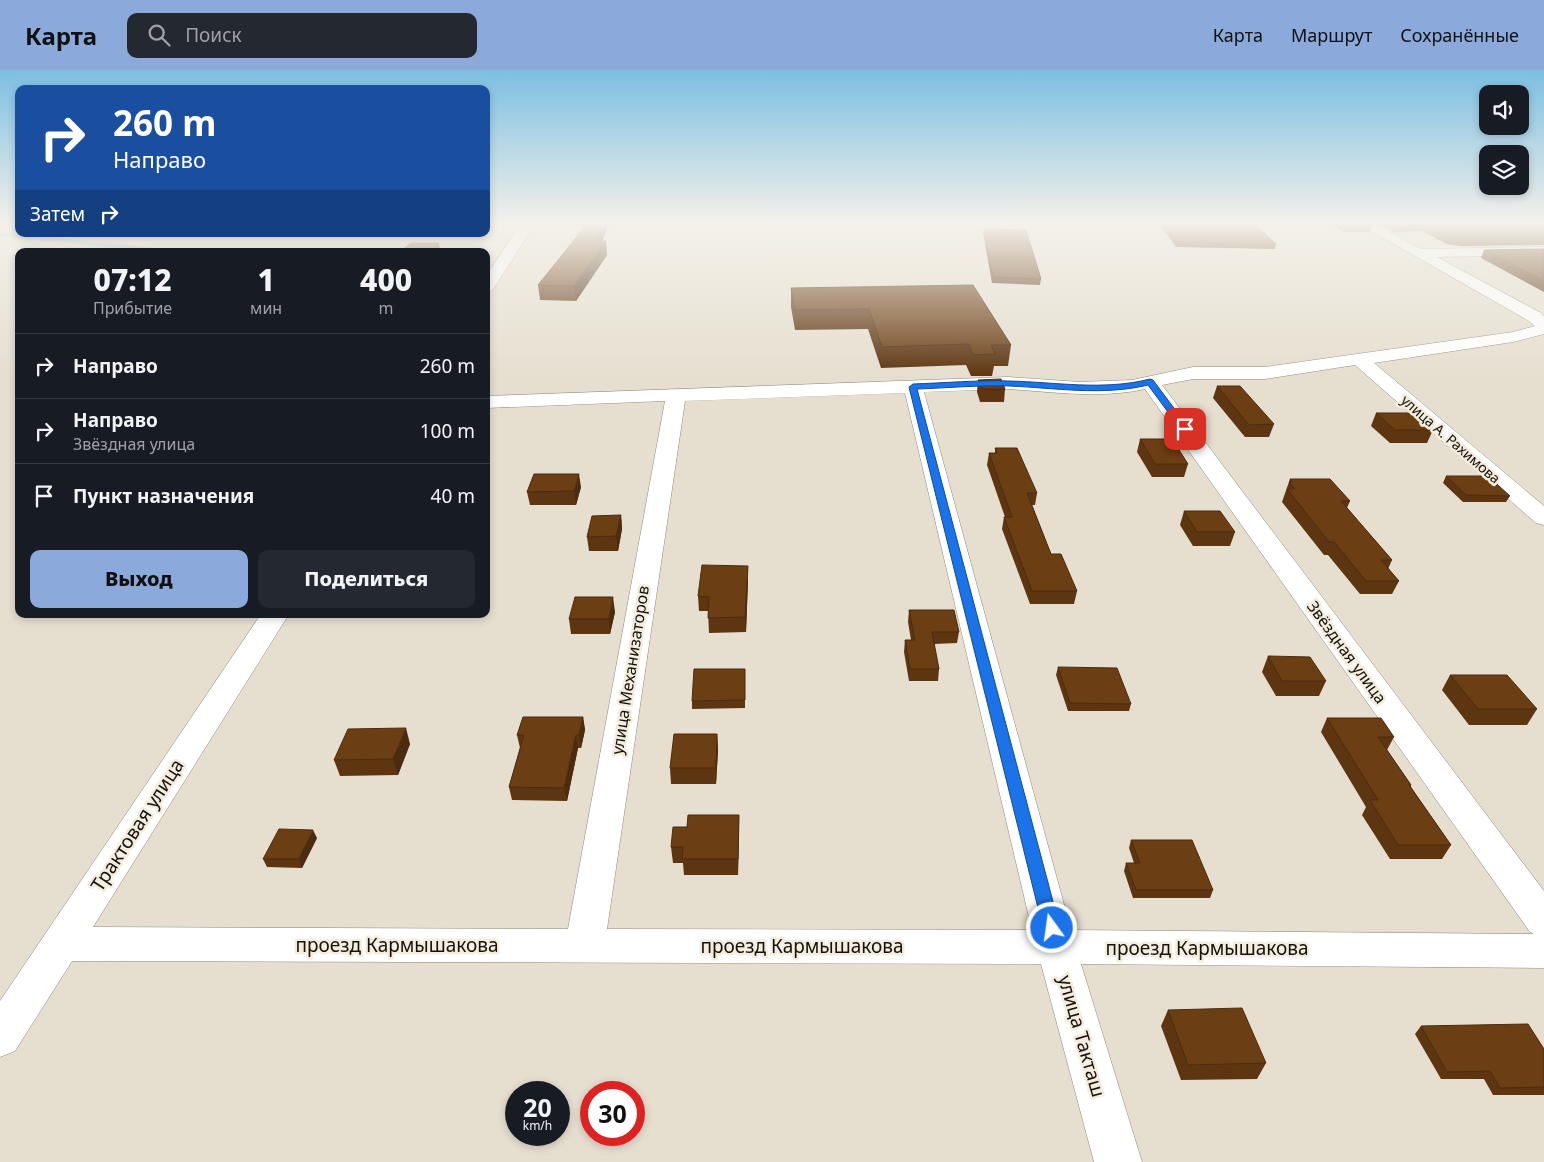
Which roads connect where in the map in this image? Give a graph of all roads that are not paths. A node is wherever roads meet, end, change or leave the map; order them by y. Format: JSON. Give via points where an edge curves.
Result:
{"nodes":[{"id":1,"x":1457,"y":275,"type":"edge"},
{"id":2,"x":1542,"y":322,"type":"edge"},
{"id":3,"x":1359,"y":360,"type":"junction"},
{"id":4,"x":1150,"y":382,"type":"junction"},
{"id":5,"x":913,"y":387,"type":"junction"},
{"id":6,"x":676,"y":395,"type":"junction"},
{"id":7,"x":490,"y":402,"type":"edge"},
{"id":8,"x":1544,"y":518,"type":"edge"},
{"id":9,"x":272,"y":618,"type":"edge"},
{"id":10,"x":1544,"y":921,"type":"edge"},
{"id":11,"x":60,"y":944,"type":"junction"},
{"id":12,"x":585,"y":945,"type":"junction"},
{"id":13,"x":1056,"y":947,"type":"junction"},
{"id":14,"x":1544,"y":951,"type":"edge"},
{"id":15,"x":0,"y":1037,"type":"edge"},
{"id":16,"x":1118,"y":1162,"type":"edge"}],
"edges":[{"from":1,"to":2,"type":"street"},
{"from":2,"to":3,"type":"street","via":[[1514,337]]},
{"from":3,"to":4,"type":"street","via":[[1265,373],[1193,372]]},
{"from":3,"to":8,"type":"street","name":"улица А. Рахимова"},
{"from":4,"to":5,"type":"street","via":[[1080,388],[1008,383]]},
{"from":4,"to":10,"type":"street","name":"Звёздная улица"},
{"from":5,"to":6,"type":"street"},
{"from":5,"to":13,"type":"street","name":"улица Такташ"},
{"from":6,"to":7,"type":"street"},
{"from":6,"to":12,"type":"street","name":"улица Механизаторов"},
{"from":9,"to":11,"type":"street","name":"Трактовая улица"},
{"from":11,"to":12,"type":"street","name":"проезд Кармышакова"},
{"from":11,"to":15,"type":"street","name":"Трактовая улица"},
{"from":12,"to":13,"type":"street","name":"проезд Кармышакова"},
{"from":13,"to":14,"type":"street","name":"проезд Кармышакова"},
{"from":13,"to":16,"type":"street","name":"улица Такташ"}]}
